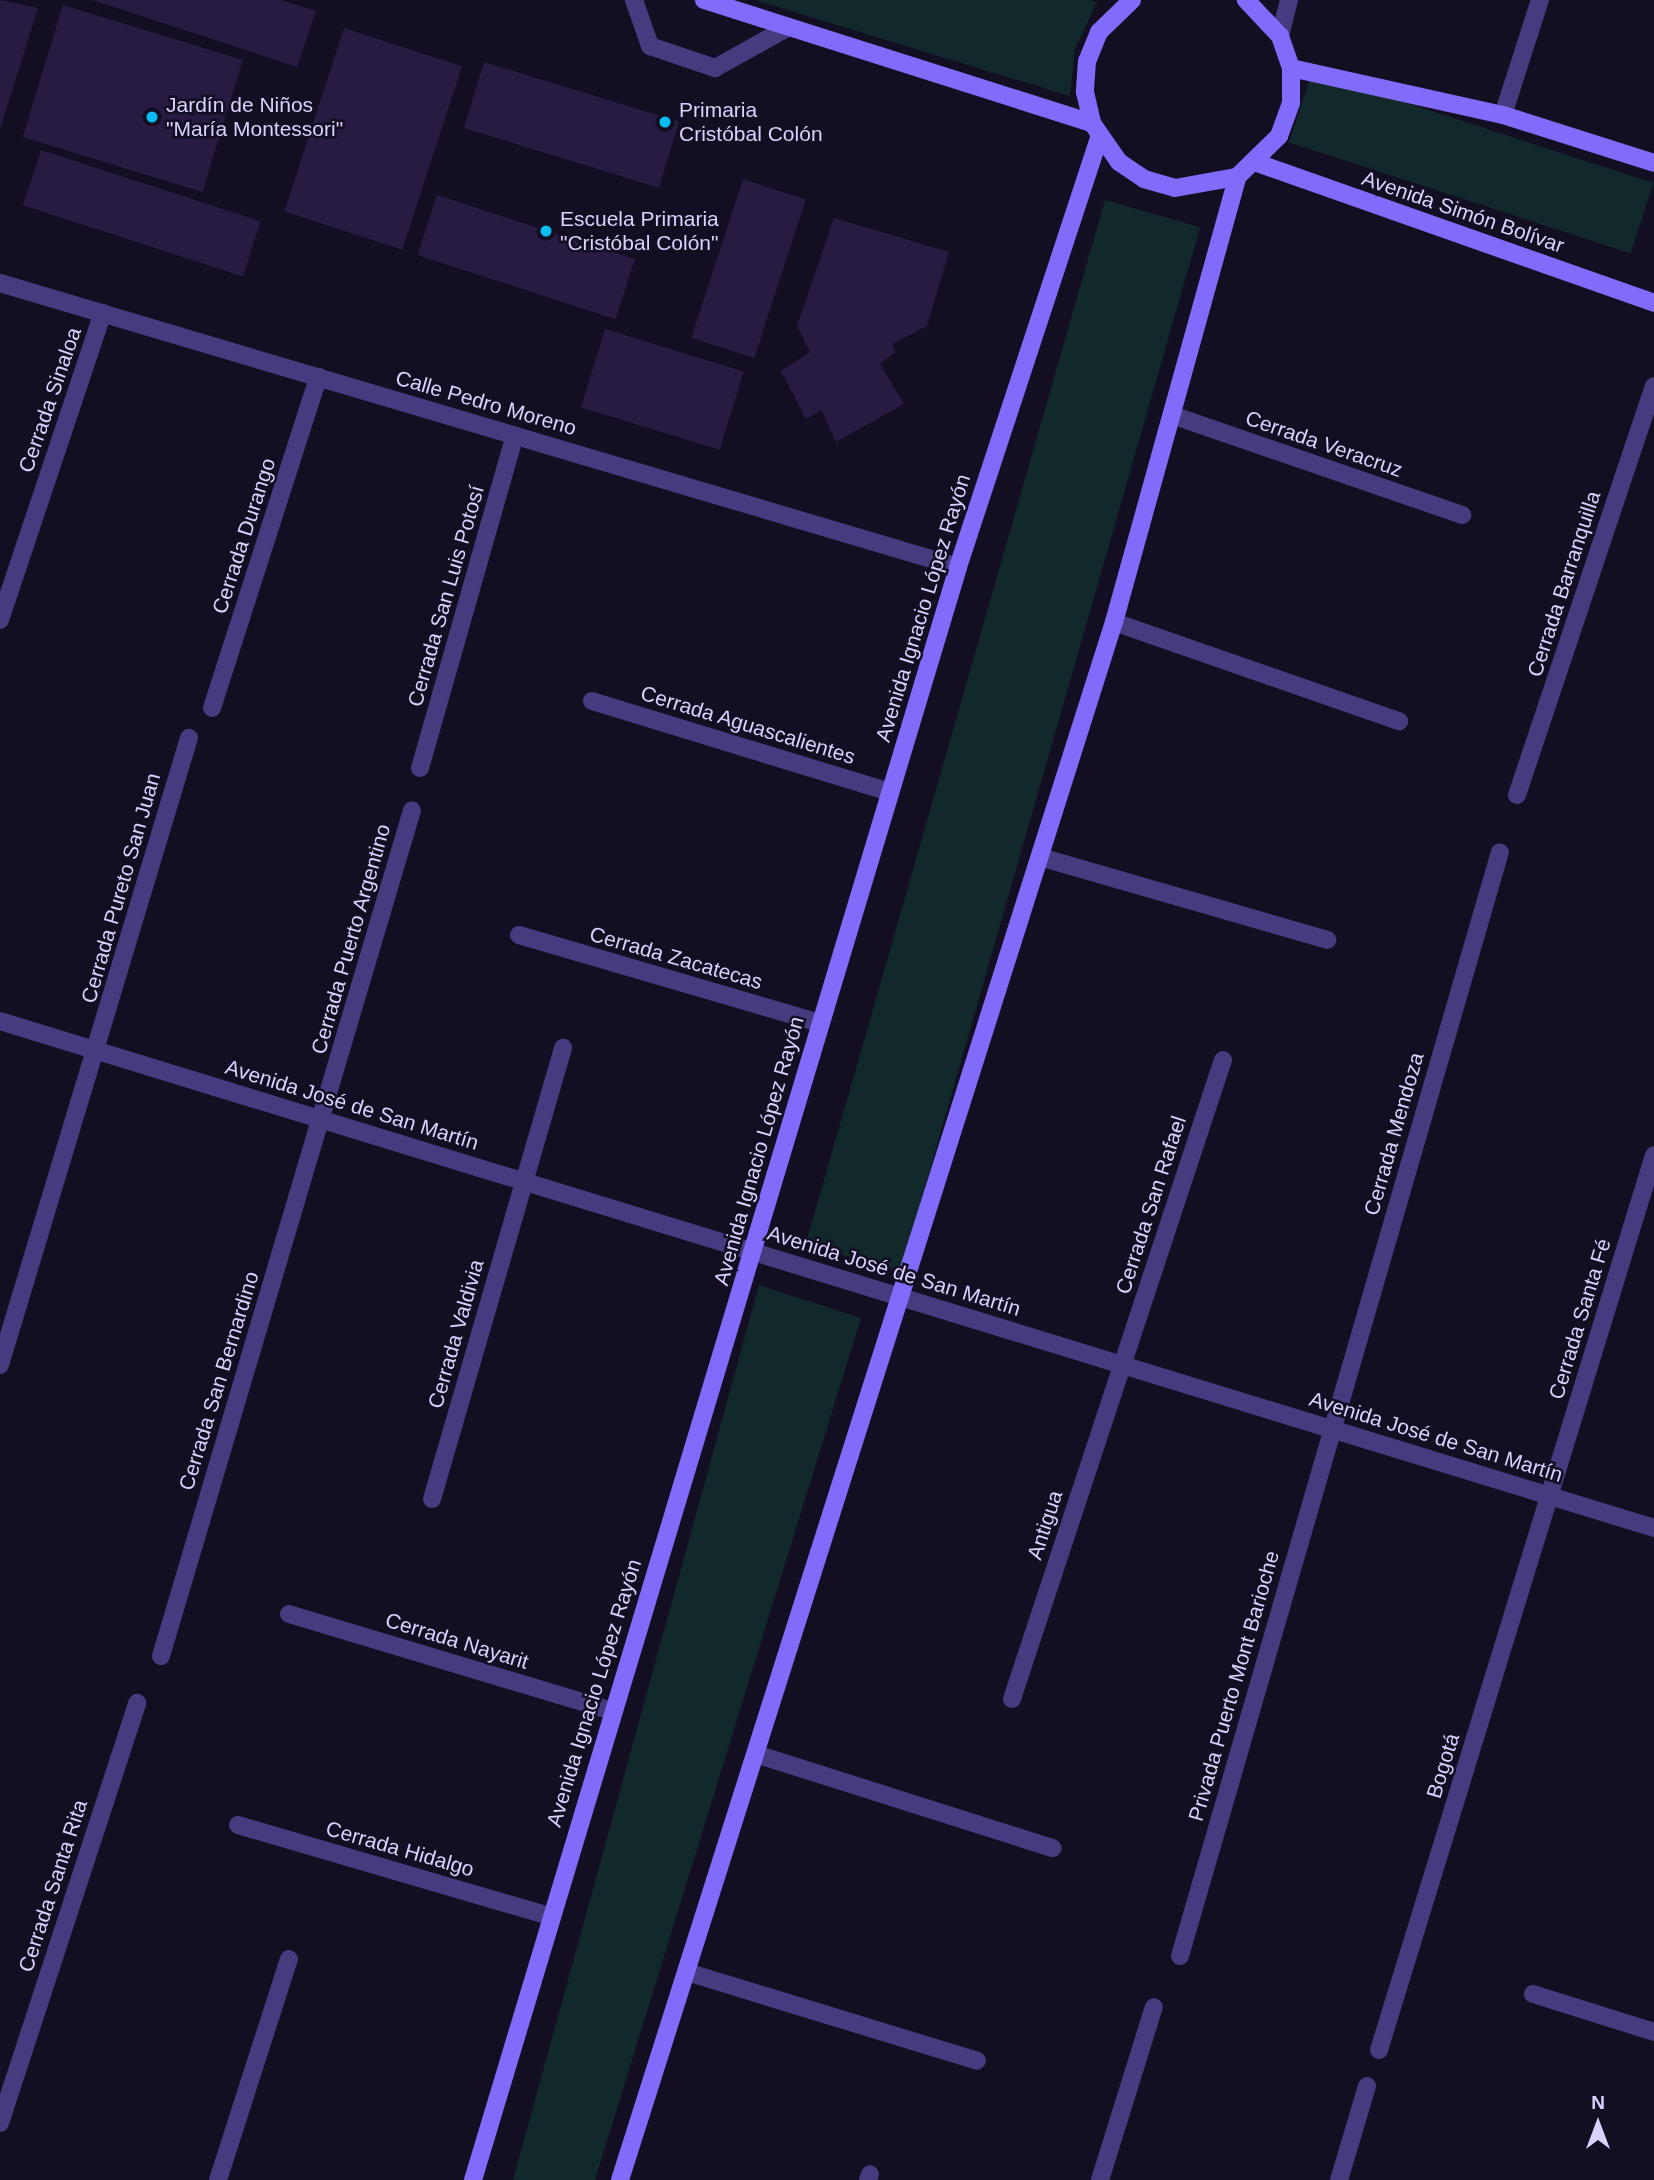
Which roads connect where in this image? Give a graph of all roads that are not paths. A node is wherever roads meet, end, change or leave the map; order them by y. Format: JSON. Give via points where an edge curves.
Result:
{"nodes":[{"id":1,"x":634,"y":0,"type":"edge"},
{"id":2,"x":704,"y":0,"type":"edge"},
{"id":3,"x":1132,"y":0,"type":"edge"},
{"id":4,"x":1246,"y":0,"type":"edge"},
{"id":5,"x":1289,"y":0,"type":"edge"},
{"id":6,"x":1540,"y":0,"type":"edge"},
{"id":7,"x":787,"y":28,"type":"junction"},
{"id":8,"x":1280,"y":36,"type":"junction"},
{"id":9,"x":1291,"y":68,"type":"junction"},
{"id":10,"x":1503,"y":116,"type":"junction"},
{"id":11,"x":1095,"y":130,"type":"junction"},
{"id":12,"x":1257,"y":163,"type":"junction"},
{"id":13,"x":1654,"y":163,"type":"edge"},
{"id":14,"x":1237,"y":177,"type":"junction"},
{"id":15,"x":0,"y":283,"type":"edge"},
{"id":16,"x":1654,"y":303,"type":"edge"},
{"id":17,"x":103,"y":313,"type":"junction"},
{"id":18,"x":318,"y":377,"type":"junction"},
{"id":19,"x":1654,"y":386,"type":"edge"},
{"id":20,"x":1172,"y":415,"type":"junction"},
{"id":21,"x":515,"y":435,"type":"junction"},
{"id":22,"x":1462,"y":515,"type":"dead end"},
{"id":23,"x":958,"y":567,"type":"junction"},
{"id":24,"x":0,"y":620,"type":"edge"},
{"id":25,"x":1114,"y":622,"type":"junction"},
{"id":26,"x":592,"y":701,"type":"dead end"},
{"id":27,"x":212,"y":708,"type":"dead end"},
{"id":28,"x":1399,"y":721,"type":"dead end"},
{"id":29,"x":189,"y":738,"type":"dead end"},
{"id":30,"x":420,"y":768,"type":"dead end"},
{"id":31,"x":890,"y":792,"type":"junction"},
{"id":32,"x":1517,"y":795,"type":"dead end"},
{"id":33,"x":412,"y":810,"type":"dead end"},
{"id":34,"x":1500,"y":852,"type":"dead end"},
{"id":35,"x":1040,"y":857,"type":"junction"},
{"id":36,"x":520,"y":935,"type":"dead end"},
{"id":37,"x":1327,"y":940,"type":"dead end"},
{"id":38,"x":0,"y":1021,"type":"edge"},
{"id":39,"x":820,"y":1023,"type":"junction"},
{"id":40,"x":563,"y":1048,"type":"dead end"},
{"id":41,"x":97,"y":1051,"type":"junction"},
{"id":42,"x":1223,"y":1060,"type":"dead end"},
{"id":43,"x":320,"y":1119,"type":"junction"},
{"id":44,"x":1654,"y":1155,"type":"edge"},
{"id":45,"x":524,"y":1181,"type":"junction"},
{"id":46,"x":754,"y":1252,"type":"junction"},
{"id":47,"x":902,"y":1297,"type":"junction"},
{"id":48,"x":0,"y":1365,"type":"edge"},
{"id":49,"x":1122,"y":1365,"type":"junction"},
{"id":50,"x":1332,"y":1429,"type":"junction"},
{"id":51,"x":1549,"y":1496,"type":"junction"},
{"id":52,"x":432,"y":1499,"type":"dead end"},
{"id":53,"x":1654,"y":1528,"type":"edge"},
{"id":54,"x":289,"y":1614,"type":"dead end"},
{"id":55,"x":161,"y":1656,"type":"dead end"},
{"id":56,"x":1012,"y":1699,"type":"dead end"},
{"id":57,"x":137,"y":1703,"type":"dead end"},
{"id":58,"x":612,"y":1711,"type":"junction"},
{"id":59,"x":759,"y":1755,"type":"junction"},
{"id":60,"x":238,"y":1825,"type":"dead end"},
{"id":61,"x":1053,"y":1848,"type":"dead end"},
{"id":62,"x":550,"y":1916,"type":"junction"},
{"id":63,"x":1180,"y":1955,"type":"dead end"},
{"id":64,"x":289,"y":1959,"type":"dead end"},
{"id":65,"x":690,"y":1973,"type":"junction"},
{"id":66,"x":1533,"y":1994,"type":"dead end"},
{"id":67,"x":1154,"y":2007,"type":"dead end"},
{"id":68,"x":1654,"y":2032,"type":"edge"},
{"id":69,"x":1379,"y":2050,"type":"dead end"},
{"id":70,"x":977,"y":2062,"type":"dead end"},
{"id":71,"x":1367,"y":2086,"type":"dead end"},
{"id":72,"x":0,"y":2123,"type":"edge"},
{"id":73,"x":218,"y":2180,"type":"edge"},
{"id":74,"x":473,"y":2180,"type":"edge"},
{"id":75,"x":620,"y":2180,"type":"edge"},
{"id":76,"x":1100,"y":2180,"type":"edge"},
{"id":77,"x":1339,"y":2180,"type":"edge"}],
"edges":[{"from":1,"to":7,"type":"street","via":[[650,46],[715,68]]},
{"from":2,"to":7,"type":"street"},
{"from":3,"to":11,"type":"street","via":[[1099,32],[1087,61],[1084,92]]},
{"from":4,"to":8,"type":"street"},
{"from":5,"to":8,"type":"street"},
{"from":6,"to":10,"type":"street"},
{"from":7,"to":11,"type":"street"},
{"from":8,"to":9,"type":"street"},
{"from":9,"to":10,"type":"street"},
{"from":9,"to":12,"type":"street","via":[[1291,103],[1279,136]]},
{"from":10,"to":13,"type":"street"},
{"from":11,"to":14,"type":"street","via":[[1144,179],[1207,187]]},
{"from":11,"to":23,"type":"street","name":"Avenida Ignacio López Rayón"},
{"from":12,"to":14,"type":"street"},
{"from":12,"to":16,"type":"street","name":"Avenida Simón Bolívar"},
{"from":14,"to":20,"type":"street"},
{"from":15,"to":17,"type":"street","name":"Calle Pedro Moreno"},
{"from":17,"to":18,"type":"street","name":"Calle Pedro Moreno"},
{"from":17,"to":24,"type":"street","name":"Cerrada Sinaloa"},
{"from":18,"to":21,"type":"street","name":"Calle Pedro Moreno"},
{"from":18,"to":27,"type":"street","name":"Cerrada Durango"},
{"from":19,"to":32,"type":"street","name":"Cerrada Barranquilla"},
{"from":20,"to":22,"type":"street","name":"Cerrada Veracruz"},
{"from":20,"to":25,"type":"street"},
{"from":21,"to":23,"type":"street","name":"Calle Pedro Moreno"},
{"from":21,"to":30,"type":"street","name":"Cerrada San Luis Potosí"},
{"from":23,"to":31,"type":"street","name":"Avenida Ignacio López Rayón"},
{"from":25,"to":28,"type":"street"},
{"from":25,"to":35,"type":"street"},
{"from":26,"to":31,"type":"street","name":"Cerrada Aguascalientes"},
{"from":29,"to":41,"type":"street","name":"Cerrada Pureto San Juan"},
{"from":31,"to":39,"type":"street","name":"Avenida Ignacio López Rayón"},
{"from":33,"to":43,"type":"street","name":"Cerrada Puerto Argentino"},
{"from":34,"to":50,"type":"street","name":"Cerrada Mendoza"},
{"from":35,"to":37,"type":"street"},
{"from":35,"to":47,"type":"street"},
{"from":36,"to":39,"type":"street","name":"Cerrada Zacatecas"},
{"from":38,"to":41,"type":"street","name":"Avenida José de San Martín"},
{"from":39,"to":46,"type":"street","name":"Avenida Ignacio López Rayón"},
{"from":40,"to":45,"type":"street","name":"Cerrada Valdivia"},
{"from":41,"to":43,"type":"street","name":"Avenida José de San Martín"},
{"from":41,"to":48,"type":"street","name":"Cerrada Pureto San Juan"},
{"from":42,"to":49,"type":"street","name":"Cerrada San Rafael"},
{"from":43,"to":45,"type":"street","name":"Avenida José de San Martín"},
{"from":43,"to":55,"type":"street","name":"Cerrada San Bernardino"},
{"from":44,"to":51,"type":"street","name":"Cerrada Santa Fé"},
{"from":45,"to":46,"type":"street","name":"Avenida José de San Martín"},
{"from":45,"to":52,"type":"street","name":"Cerrada Valdivia"},
{"from":46,"to":47,"type":"street","name":"Avenida José de San Martín"},
{"from":46,"to":58,"type":"street","name":"Avenida Ignacio López Rayón"},
{"from":47,"to":49,"type":"street","name":"Avenida José de San Martín"},
{"from":47,"to":59,"type":"street"},
{"from":49,"to":50,"type":"street","name":"Avenida José de San Martín"},
{"from":49,"to":56,"type":"street","name":"Antigua"},
{"from":50,"to":51,"type":"street","name":"Avenida José de San Martín"},
{"from":50,"to":63,"type":"street","name":"Privada Puerto Mont Barioche"},
{"from":51,"to":53,"type":"street","name":"Avenida José de San Martín"},
{"from":51,"to":69,"type":"street","name":"Bogotá"},
{"from":54,"to":58,"type":"street","name":"Cerrada Nayarit"},
{"from":57,"to":72,"type":"street","name":"Cerrada Santa Rita"},
{"from":58,"to":62,"type":"street","name":"Avenida Ignacio López Rayón"},
{"from":59,"to":61,"type":"street"},
{"from":59,"to":65,"type":"street"},
{"from":60,"to":62,"type":"street","name":"Cerrada Hidalgo"},
{"from":62,"to":74,"type":"street","name":"Avenida Ignacio López Rayón"},
{"from":64,"to":73,"type":"street"},
{"from":65,"to":70,"type":"street"},
{"from":65,"to":75,"type":"street"},
{"from":66,"to":68,"type":"street"},
{"from":67,"to":76,"type":"street"},
{"from":71,"to":77,"type":"street"}]}
